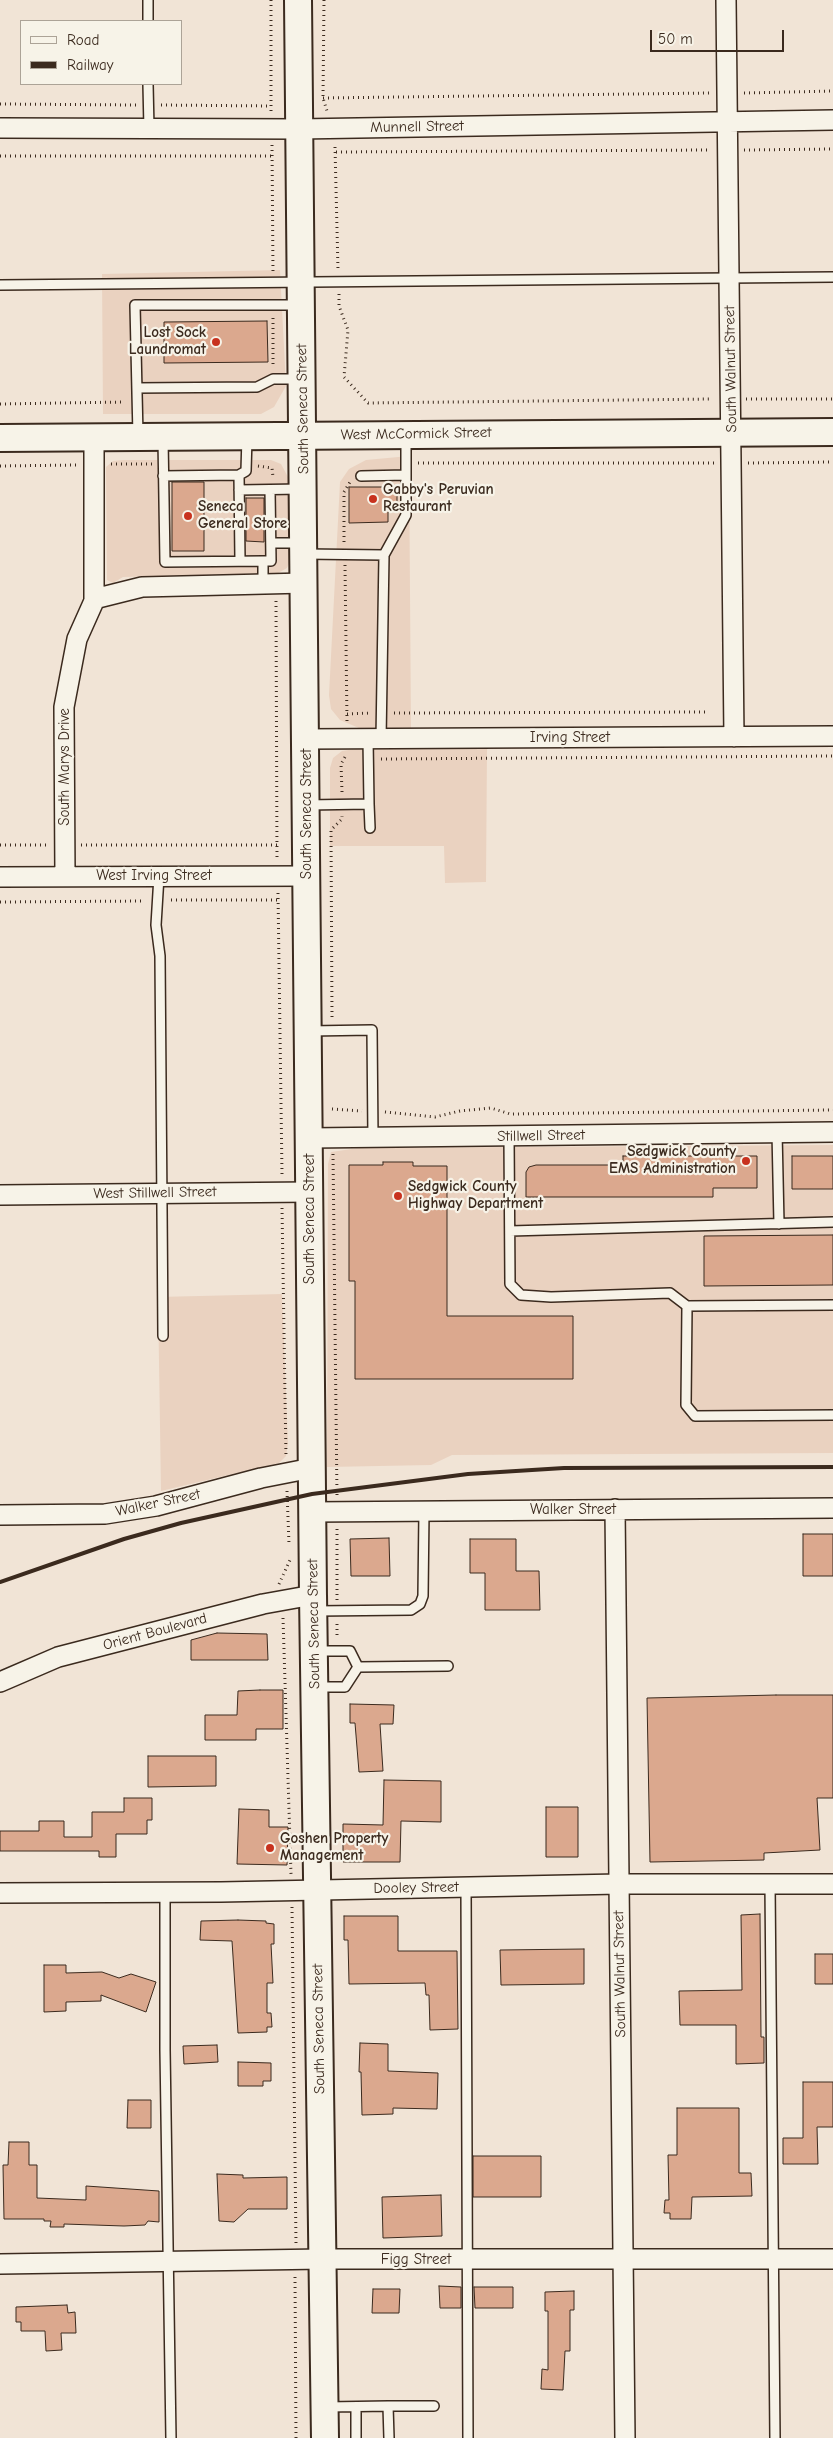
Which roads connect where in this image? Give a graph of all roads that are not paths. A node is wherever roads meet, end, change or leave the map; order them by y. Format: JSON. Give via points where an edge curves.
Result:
{"nodes":[{"id":1,"x":148,"y":0,"type":"edge"},
{"id":2,"x":298,"y":0,"type":"edge"},
{"id":3,"x":726,"y":0,"type":"edge"},
{"id":4,"x":148,"y":20,"type":"edge"},
{"id":5,"x":148,"y":85,"type":"edge"},
{"id":6,"x":833,"y":120,"type":"edge"},
{"id":7,"x":727,"y":122,"type":"junction"},
{"id":8,"x":0,"y":128,"type":"edge"},
{"id":9,"x":149,"y":129,"type":"junction"},
{"id":10,"x":299,"y":129,"type":"junction"},
{"id":11,"x":833,"y":277,"type":"edge"},
{"id":12,"x":730,"y":278,"type":"junction"},
{"id":13,"x":0,"y":285,"type":"edge"},
{"id":14,"x":301,"y":293,"type":"junction"},
{"id":15,"x":302,"y":379,"type":"junction"},
{"id":16,"x":137,"y":388,"type":"junction"},
{"id":17,"x":732,"y":432,"type":"junction"},
{"id":18,"x":833,"y":432,"type":"edge"},
{"id":19,"x":406,"y":434,"type":"junction"},
{"id":20,"x":303,"y":435,"type":"junction"},
{"id":21,"x":150,"y":436,"type":"junction"},
{"id":22,"x":247,"y":436,"type":"junction"},
{"id":23,"x":94,"y":437,"type":"junction"},
{"id":24,"x":0,"y":438,"type":"edge"},
{"id":25,"x":239,"y":475,"type":"junction"},
{"id":26,"x":406,"y":475,"type":"junction"},
{"id":27,"x":163,"y":476,"type":"junction"},
{"id":28,"x":357,"y":477,"type":"road end"},
{"id":29,"x":304,"y":489,"type":"junction"},
{"id":30,"x":239,"y":490,"type":"junction"},
{"id":31,"x":272,"y":490,"type":"junction"},
{"id":32,"x":271,"y":543,"type":"junction"},
{"id":33,"x":304,"y":548,"type":"junction"},
{"id":34,"x":384,"y":555,"type":"junction"},
{"id":35,"x":240,"y":561,"type":"junction"},
{"id":36,"x":263,"y":561,"type":"junction"},
{"id":37,"x":270,"y":583,"type":"junction"},
{"id":38,"x":305,"y":583,"type":"junction"},
{"id":39,"x":94,"y":601,"type":"junction"},
{"id":40,"x":833,"y":736,"type":"edge"},
{"id":41,"x":734,"y":737,"type":"junction"},
{"id":42,"x":306,"y":739,"type":"junction"},
{"id":43,"x":374,"y":739,"type":"junction"},
{"id":44,"x":369,"y":804,"type":"junction"},
{"id":45,"x":307,"y":805,"type":"junction"},
{"id":46,"x":370,"y":828,"type":"dead end"},
{"id":47,"x":159,"y":876,"type":"junction"},
{"id":48,"x":308,"y":876,"type":"junction"},
{"id":49,"x":0,"y":877,"type":"edge"},
{"id":50,"x":65,"y":877,"type":"junction"},
{"id":51,"x":320,"y":1031,"type":"junction"},
{"id":52,"x":777,"y":1132,"type":"junction"},
{"id":53,"x":833,"y":1132,"type":"edge"},
{"id":54,"x":509,"y":1137,"type":"junction"},
{"id":55,"x":321,"y":1138,"type":"junction"},
{"id":56,"x":373,"y":1138,"type":"junction"},
{"id":57,"x":310,"y":1192,"type":"junction"},
{"id":58,"x":162,"y":1193,"type":"junction"},
{"id":59,"x":0,"y":1195,"type":"edge"},
{"id":60,"x":833,"y":1222,"type":"edge"},
{"id":61,"x":780,"y":1224,"type":"junction"},
{"id":62,"x":510,"y":1231,"type":"junction"},
{"id":63,"x":833,"y":1305,"type":"edge"},
{"id":64,"x":687,"y":1306,"type":"junction"},
{"id":65,"x":163,"y":1336,"type":"dead end"},
{"id":66,"x":833,"y":1415,"type":"edge"},
{"id":67,"x":312,"y":1468,"type":"junction"},
{"id":68,"x":833,"y":1508,"type":"edge"},
{"id":69,"x":615,"y":1509,"type":"junction"},
{"id":70,"x":325,"y":1511,"type":"junction"},
{"id":71,"x":424,"y":1511,"type":"junction"},
{"id":72,"x":0,"y":1515,"type":"edge"},
{"id":73,"x":321,"y":1605,"type":"junction"},
{"id":74,"x":326,"y":1651,"type":"junction"},
{"id":75,"x":448,"y":1666,"type":"dead end"},
{"id":76,"x":358,"y":1667,"type":"junction"},
{"id":77,"x":0,"y":1682,"type":"edge"},
{"id":78,"x":314,"y":1687,"type":"junction"},
{"id":79,"x":619,"y":1884,"type":"junction"},
{"id":80,"x":770,"y":1884,"type":"junction"},
{"id":81,"x":833,"y":1884,"type":"edge"},
{"id":82,"x":466,"y":1887,"type":"junction"},
{"id":83,"x":317,"y":1890,"type":"junction"},
{"id":84,"x":166,"y":1892,"type":"junction"},
{"id":85,"x":0,"y":1893,"type":"edge"},
{"id":86,"x":322,"y":2259,"type":"junction"},
{"id":87,"x":772,"y":2259,"type":"junction"},
{"id":88,"x":833,"y":2259,"type":"edge"},
{"id":89,"x":466,"y":2260,"type":"junction"},
{"id":90,"x":623,"y":2260,"type":"junction"},
{"id":91,"x":168,"y":2262,"type":"junction"},
{"id":92,"x":0,"y":2264,"type":"edge"},
{"id":93,"x":388,"y":2406,"type":"junction"},
{"id":94,"x":434,"y":2406,"type":"dead end"},
{"id":95,"x":325,"y":2407,"type":"junction"},
{"id":96,"x":356,"y":2407,"type":"junction"},
{"id":97,"x":171,"y":2438,"type":"edge"},
{"id":98,"x":325,"y":2438,"type":"edge"},
{"id":99,"x":356,"y":2438,"type":"edge"},
{"id":100,"x":389,"y":2438,"type":"edge"},
{"id":101,"x":468,"y":2438,"type":"edge"},
{"id":102,"x":625,"y":2438,"type":"edge"},
{"id":103,"x":774,"y":2438,"type":"edge"}],
"edges":[{"from":1,"to":4,"type":"lane"},
{"from":2,"to":10,"type":"street","name":"South Seneca Street"},
{"from":3,"to":7,"type":"street","name":"South Walnut Street"},
{"from":5,"to":9,"type":"lane"},
{"from":6,"to":7,"type":"street","name":"Munnell Street"},
{"from":7,"to":10,"type":"street","name":"Munnell Street"},
{"from":7,"to":12,"type":"street","name":"South Walnut Street"},
{"from":8,"to":9,"type":"street","name":"Munnell Street"},
{"from":9,"to":10,"type":"street","name":"Munnell Street"},
{"from":10,"to":14,"type":"street","name":"South Seneca Street"},
{"from":11,"to":12,"type":"lane"},
{"from":12,"to":14,"type":"lane","via":[[339,281]]},
{"from":12,"to":17,"type":"street","name":"South Walnut Street"},
{"from":13,"to":14,"type":"lane"},
{"from":14,"to":15,"type":"street","name":"South Seneca Street"},
{"from":14,"to":16,"type":"lane","via":[[135,305]]},
{"from":15,"to":16,"type":"lane","via":[[273,379],[258,388]]},
{"from":15,"to":20,"type":"street","name":"South Seneca Street"},
{"from":16,"to":21,"type":"lane"},
{"from":17,"to":18,"type":"street","name":"West McCormick Street"},
{"from":17,"to":19,"type":"street","name":"West McCormick Street"},
{"from":17,"to":41,"type":"street","name":"South Walnut Street"},
{"from":19,"to":20,"type":"street","name":"West McCormick Street"},
{"from":19,"to":26,"type":"lane"},
{"from":20,"to":22,"type":"street","name":"West McCormick Street"},
{"from":20,"to":29,"type":"street","name":"South Seneca Street"},
{"from":21,"to":22,"type":"street","name":"West McCormick Street"},
{"from":21,"to":23,"type":"street","name":"West McCormick Street"},
{"from":21,"to":27,"type":"lane","via":[[163,464]]},
{"from":22,"to":25,"type":"lane","via":[[246,471]]},
{"from":23,"to":24,"type":"street","name":"West McCormick Street"},
{"from":23,"to":39,"type":"street","name":"South Marys Drive"},
{"from":25,"to":27,"type":"lane"},
{"from":25,"to":30,"type":"lane"},
{"from":26,"to":28,"type":"lane"},
{"from":26,"to":34,"type":"lane","via":[[406,515]]},
{"from":27,"to":35,"type":"lane","via":[[165,562]]},
{"from":29,"to":31,"type":"lane"},
{"from":29,"to":33,"type":"street","name":"South Seneca Street"},
{"from":30,"to":31,"type":"lane"},
{"from":30,"to":35,"type":"lane"},
{"from":31,"to":32,"type":"lane"},
{"from":32,"to":33,"type":"lane"},
{"from":32,"to":36,"type":"lane","via":[[271,561]]},
{"from":33,"to":34,"type":"lane"},
{"from":33,"to":38,"type":"street","name":"South Seneca Street"},
{"from":34,"to":43,"type":"lane","via":[[381,713]]},
{"from":35,"to":36,"type":"lane"},
{"from":36,"to":37,"type":"lane"},
{"from":37,"to":38,"type":"street"},
{"from":37,"to":39,"type":"street","via":[[142,586]]},
{"from":38,"to":42,"type":"street","name":"South Seneca Street"},
{"from":39,"to":50,"type":"street","name":"South Marys Drive","via":[[77,639],[64,707]]},
{"from":40,"to":41,"type":"street","name":"Irving Street"},
{"from":41,"to":43,"type":"street","name":"Irving Street"},
{"from":42,"to":43,"type":"street","name":"Irving Street"},
{"from":42,"to":45,"type":"street","name":"South Seneca Street"},
{"from":43,"to":44,"type":"lane","via":[[368,759]]},
{"from":44,"to":45,"type":"lane"},
{"from":44,"to":46,"type":"lane"},
{"from":45,"to":48,"type":"street","name":"South Seneca Street"},
{"from":47,"to":48,"type":"street","name":"West Irving Street"},
{"from":47,"to":50,"type":"street","name":"West Irving Street"},
{"from":47,"to":58,"type":"lane","via":[[156,924],[160,956]]},
{"from":48,"to":51,"type":"street","name":"South Seneca Street"},
{"from":49,"to":50,"type":"street","name":"West Irving Street"},
{"from":51,"to":55,"type":"street","name":"South Seneca Street"},
{"from":51,"to":56,"type":"lane","via":[[372,1030]]},
{"from":52,"to":53,"type":"street","name":"Stillwell Street"},
{"from":52,"to":54,"type":"street","name":"Stillwell Street"},
{"from":52,"to":61,"type":"lane"},
{"from":54,"to":56,"type":"street","name":"Stillwell Street"},
{"from":54,"to":62,"type":"lane"},
{"from":55,"to":56,"type":"street","name":"Stillwell Street"},
{"from":55,"to":57,"type":"street","name":"South Seneca Street"},
{"from":57,"to":58,"type":"street","name":"West Stillwell Street"},
{"from":57,"to":67,"type":"street","name":"South Seneca Street"},
{"from":58,"to":59,"type":"street","name":"West Stillwell Street"},
{"from":58,"to":65,"type":"lane"},
{"from":60,"to":61,"type":"lane"},
{"from":61,"to":62,"type":"lane"},
{"from":62,"to":64,"type":"lane","via":[[510,1284],[521,1295],[670,1293]]},
{"from":63,"to":64,"type":"lane"},
{"from":64,"to":66,"type":"lane","via":[[686,1405],[695,1416]]},
{"from":67,"to":70,"type":"street","name":"South Seneca Street"},
{"from":67,"to":72,"type":"street","name":"Walker Street","via":[[156,1506],[105,1514]]},
{"from":68,"to":69,"type":"street","name":"Walker Street"},
{"from":69,"to":71,"type":"street","name":"Walker Street"},
{"from":69,"to":79,"type":"street","name":"South Walnut Street"},
{"from":70,"to":71,"type":"street","name":"Walker Street"},
{"from":70,"to":73,"type":"street","name":"South Seneca Street"},
{"from":71,"to":73,"type":"lane","via":[[423,1596],[420,1604],[411,1610]]},
{"from":73,"to":74,"type":"street","name":"South Seneca Street"},
{"from":73,"to":77,"type":"street","name":"Orient Boulevard","via":[[281,1600],[58,1658]]},
{"from":74,"to":76,"type":"lane","via":[[350,1651]]},
{"from":74,"to":78,"type":"street","name":"South Seneca Street"},
{"from":75,"to":76,"type":"lane"},
{"from":76,"to":78,"type":"lane","via":[[344,1687]]},
{"from":78,"to":83,"type":"street","name":"South Seneca Street"},
{"from":79,"to":80,"type":"street","name":"Dooley Street"},
{"from":79,"to":82,"type":"street","name":"Dooley Street"},
{"from":79,"to":90,"type":"street","name":"South Walnut Street"},
{"from":80,"to":81,"type":"street","name":"Dooley Street"},
{"from":80,"to":87,"type":"lane"},
{"from":82,"to":83,"type":"street","name":"Dooley Street"},
{"from":82,"to":89,"type":"lane"},
{"from":83,"to":84,"type":"street","name":"Dooley Street"},
{"from":83,"to":86,"type":"street","name":"South Seneca Street"},
{"from":84,"to":85,"type":"street","name":"Dooley Street"},
{"from":84,"to":91,"type":"lane"},
{"from":86,"to":89,"type":"street","name":"Figg Street"},
{"from":86,"to":91,"type":"street","name":"Figg Street"},
{"from":86,"to":95,"type":"street","name":"South Seneca Street"},
{"from":87,"to":88,"type":"street","name":"Figg Street"},
{"from":87,"to":90,"type":"street","name":"Figg Street"},
{"from":87,"to":103,"type":"lane"},
{"from":89,"to":90,"type":"street","name":"Figg Street"},
{"from":89,"to":101,"type":"lane"},
{"from":90,"to":102,"type":"street","name":"South Walnut Street"},
{"from":91,"to":92,"type":"street","name":"Figg Street"},
{"from":91,"to":97,"type":"lane"},
{"from":93,"to":94,"type":"lane"},
{"from":93,"to":96,"type":"lane"},
{"from":93,"to":100,"type":"lane"},
{"from":95,"to":96,"type":"lane"},
{"from":95,"to":98,"type":"street","name":"South Seneca Street"},
{"from":96,"to":99,"type":"lane"}]}
